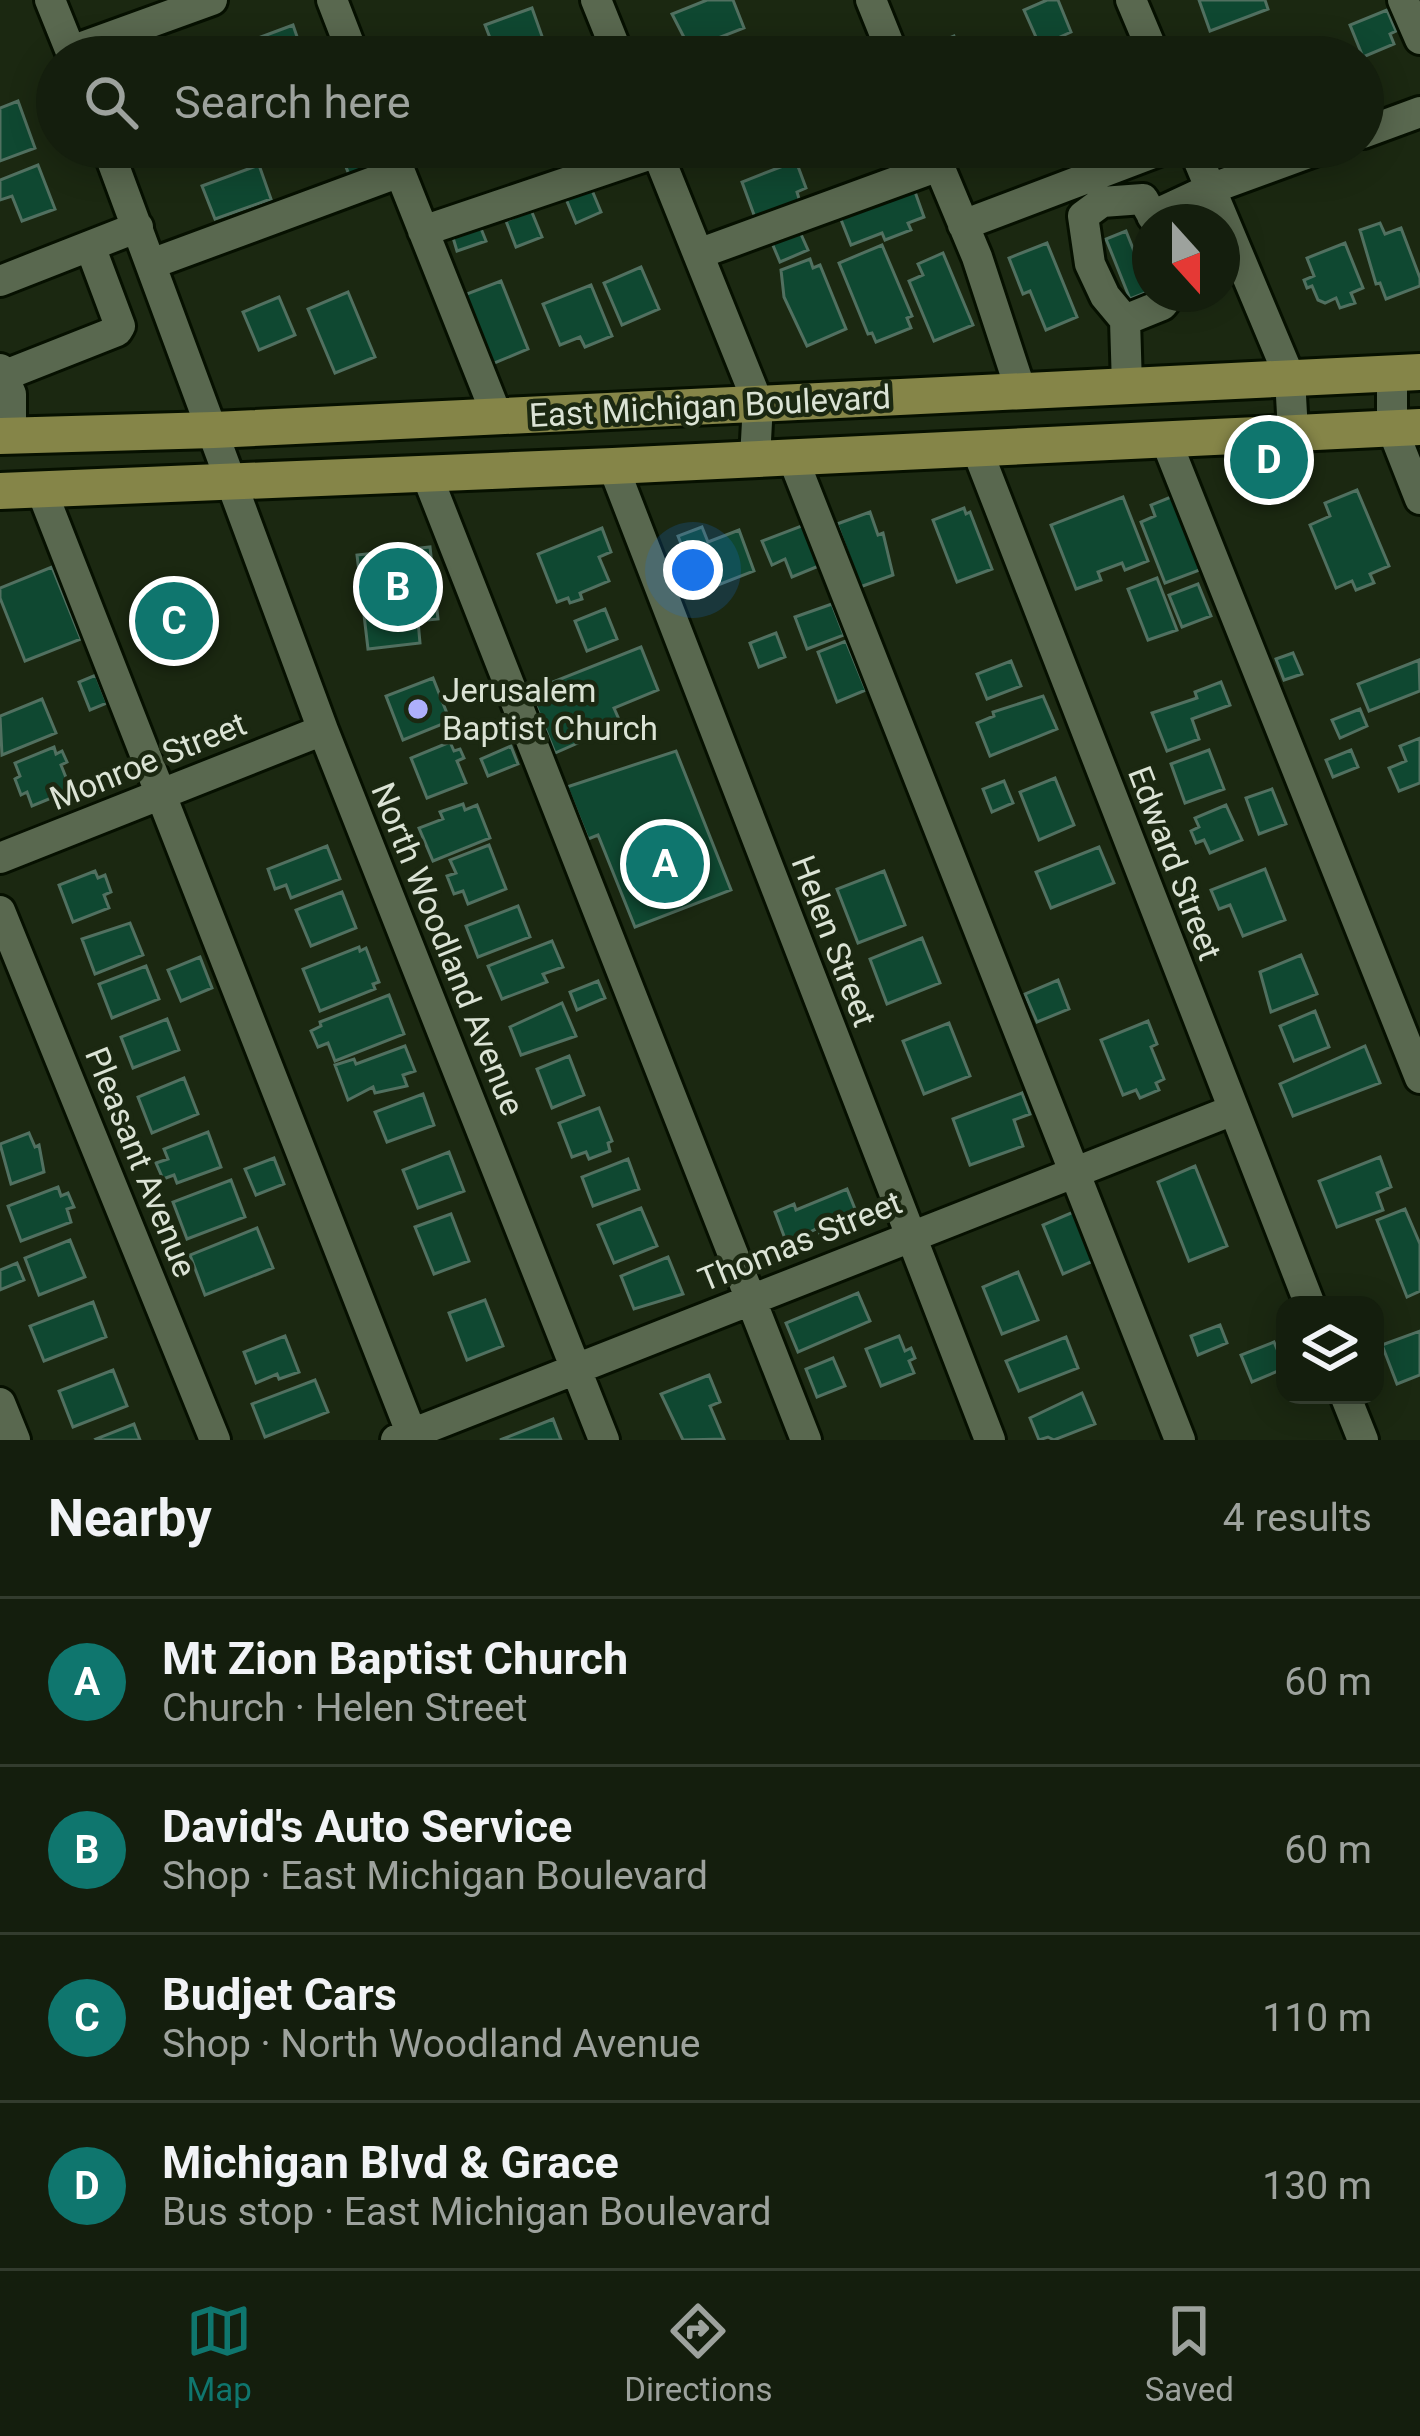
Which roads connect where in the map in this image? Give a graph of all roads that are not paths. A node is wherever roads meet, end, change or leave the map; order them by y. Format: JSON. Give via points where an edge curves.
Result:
{"nodes":[{"id":1,"x":50,"y":0,"type":"edge"},
{"id":2,"x":212,"y":0,"type":"edge"},
{"id":3,"x":332,"y":0,"type":"edge"},
{"id":4,"x":596,"y":0,"type":"edge"},
{"id":5,"x":871,"y":0,"type":"edge"},
{"id":6,"x":1131,"y":0,"type":"edge"},
{"id":7,"x":1403,"y":0,"type":"edge"},
{"id":8,"x":65,"y":36,"type":"edge"},
{"id":9,"x":119,"y":36,"type":"edge"},
{"id":10,"x":346,"y":36,"type":"edge"},
{"id":11,"x":611,"y":36,"type":"edge"},
{"id":12,"x":886,"y":36,"type":"edge"},
{"id":13,"x":1146,"y":36,"type":"edge"},
{"id":14,"x":1420,"y":39,"type":"edge"},
{"id":15,"x":1420,"y":112,"type":"edge"},
{"id":16,"x":1384,"y":125,"type":"edge"},
{"id":17,"x":115,"y":168,"type":"edge"},
{"id":18,"x":374,"y":168,"type":"edge"},
{"id":19,"x":399,"y":168,"type":"edge"},
{"id":20,"x":601,"y":168,"type":"edge"},
{"id":21,"x":664,"y":168,"type":"edge"},
{"id":22,"x":906,"y":168,"type":"edge"},
{"id":23,"x":940,"y":168,"type":"edge"},
{"id":24,"x":1114,"y":168,"type":"edge"},
{"id":25,"x":1202,"y":168,"type":"edge"},
{"id":26,"x":1268,"y":168,"type":"edge"},
{"id":27,"x":1210,"y":189,"type":"junction"},
{"id":28,"x":1146,"y":204,"type":"edge"},
{"id":29,"x":1182,"y":204,"type":"edge"},
{"id":30,"x":963,"y":225,"type":"junction"},
{"id":31,"x":137,"y":227,"type":"junction"},
{"id":32,"x":423,"y":230,"type":"junction"},
{"id":33,"x":90,"y":246,"type":"junction"},
{"id":34,"x":698,"y":254,"type":"junction"},
{"id":35,"x":151,"y":263,"type":"junction"},
{"id":36,"x":0,"y":281,"type":"edge"},
{"id":37,"x":1144,"y":312,"type":"edge"},
{"id":38,"x":1125,"y":320,"type":"junction"},
{"id":39,"x":1406,"y":372,"type":"edge"},
{"id":40,"x":2,"y":373,"type":"edge"},
{"id":41,"x":1290,"y":378,"type":"junction"},
{"id":42,"x":1127,"y":386,"type":"junction"},
{"id":43,"x":1021,"y":391,"type":"junction"},
{"id":44,"x":758,"y":403,"type":"junction"},
{"id":45,"x":497,"y":416,"type":"junction"},
{"id":46,"x":1406,"y":428,"type":"edge"},
{"id":47,"x":214,"y":430,"type":"junction"},
{"id":48,"x":1293,"y":432,"type":"junction"},
{"id":49,"x":5,"y":435,"type":"edge"},
{"id":50,"x":1165,"y":438,"type":"junction"},
{"id":51,"x":976,"y":447,"type":"junction"},
{"id":52,"x":792,"y":456,"type":"junction"},
{"id":53,"x":755,"y":459,"type":"junction"},
{"id":54,"x":613,"y":466,"type":"junction"},
{"id":55,"x":426,"y":473,"type":"junction"},
{"id":56,"x":233,"y":481,"type":"junction"},
{"id":57,"x":41,"y":489,"type":"junction"},
{"id":58,"x":0,"y":490,"type":"edge"},
{"id":59,"x":1420,"y":499,"type":"edge"},
{"id":60,"x":323,"y":730,"type":"junction"},
{"id":61,"x":158,"y":795,"type":"junction"},
{"id":62,"x":0,"y":858,"type":"edge"},
{"id":63,"x":0,"y":910,"type":"edge"},
{"id":64,"x":1420,"y":1078,"type":"edge"},
{"id":65,"x":1232,"y":1110,"type":"junction"},
{"id":66,"x":1073,"y":1172,"type":"junction"},
{"id":67,"x":909,"y":1236,"type":"junction"},
{"id":68,"x":1306,"y":1296,"type":"edge"},
{"id":69,"x":750,"y":1300,"type":"junction"},
{"id":70,"x":576,"y":1369,"type":"junction"},
{"id":71,"x":0,"y":1402,"type":"edge"},
{"id":72,"x":1349,"y":1404,"type":"edge"},
{"id":73,"x":407,"y":1438,"type":"edge"},
{"id":74,"x":15,"y":1440,"type":"edge"},
{"id":75,"x":215,"y":1440,"type":"edge"},
{"id":76,"x":604,"y":1440,"type":"edge"},
{"id":77,"x":806,"y":1440,"type":"edge"},
{"id":78,"x":991,"y":1440,"type":"edge"},
{"id":79,"x":1180,"y":1440,"type":"edge"},
{"id":80,"x":1363,"y":1440,"type":"edge"}],
"edges":[{"from":1,"to":8,"type":"street"},
{"from":2,"to":9,"type":"street"},
{"from":3,"to":10,"type":"street"},
{"from":4,"to":11,"type":"street"},
{"from":5,"to":12,"type":"street"},
{"from":6,"to":13,"type":"street"},
{"from":7,"to":14,"type":"street"},
{"from":15,"to":16,"type":"street"},
{"from":17,"to":31,"type":"street","name":"North Woodland Avenue"},
{"from":18,"to":35,"type":"street"},
{"from":19,"to":32,"type":"street"},
{"from":20,"to":32,"type":"street"},
{"from":21,"to":34,"type":"street"},
{"from":22,"to":34,"type":"street"},
{"from":23,"to":30,"type":"street"},
{"from":24,"to":30,"type":"street"},
{"from":25,"to":27,"type":"street"},
{"from":26,"to":27,"type":"street"},
{"from":27,"to":29,"type":"street"},
{"from":27,"to":41,"type":"street"},
{"from":28,"to":38,"type":"street","via":[[1102,202],[1083,216],[1090,264]]},
{"from":30,"to":43,"type":"street"},
{"from":31,"to":33,"type":"street"},
{"from":31,"to":35,"type":"street","name":"North Woodland Avenue"},
{"from":32,"to":45,"type":"street"},
{"from":33,"to":36,"type":"street"},
{"from":33,"to":40,"type":"street","via":[[117,331]]},
{"from":34,"to":44,"type":"street"},
{"from":35,"to":47,"type":"street","name":"North Woodland Avenue"},
{"from":37,"to":38,"type":"street"},
{"from":38,"to":42,"type":"street"},
{"from":39,"to":41,"type":"main road","name":"East Michigan Boulevard"},
{"from":39,"to":46,"type":"street"},
{"from":40,"to":49,"type":"street","via":[[10,394]]},
{"from":41,"to":42,"type":"main road","name":"East Michigan Boulevard"},
{"from":41,"to":48,"type":"street"},
{"from":42,"to":43,"type":"main road","name":"East Michigan Boulevard"},
{"from":43,"to":44,"type":"main road","name":"East Michigan Boulevard"},
{"from":44,"to":45,"type":"main road","name":"East Michigan Boulevard"},
{"from":44,"to":53,"type":"street"},
{"from":45,"to":47,"type":"main road","name":"East Michigan Boulevard"},
{"from":46,"to":48,"type":"main road","name":"East Michigan Boulevard"},
{"from":46,"to":59,"type":"street"},
{"from":47,"to":49,"type":"main road","name":"East Michigan Boulevard"},
{"from":47,"to":56,"type":"street","name":"North Woodland Avenue"},
{"from":48,"to":50,"type":"main road","name":"East Michigan Boulevard"},
{"from":50,"to":51,"type":"main road","name":"East Michigan Boulevard"},
{"from":50,"to":64,"type":"street"},
{"from":51,"to":52,"type":"main road","name":"East Michigan Boulevard"},
{"from":51,"to":65,"type":"street","name":"Edward Street"},
{"from":52,"to":53,"type":"main road","name":"East Michigan Boulevard"},
{"from":52,"to":66,"type":"street"},
{"from":53,"to":54,"type":"main road","name":"East Michigan Boulevard"},
{"from":54,"to":55,"type":"main road","name":"East Michigan Boulevard"},
{"from":54,"to":67,"type":"street","name":"Helen Street"},
{"from":55,"to":56,"type":"main road","name":"East Michigan Boulevard"},
{"from":55,"to":69,"type":"street"},
{"from":56,"to":57,"type":"main road","name":"East Michigan Boulevard"},
{"from":56,"to":60,"type":"street","name":"North Woodland Avenue"},
{"from":57,"to":58,"type":"main road","name":"East Michigan Boulevard"},
{"from":57,"to":61,"type":"street"},
{"from":60,"to":61,"type":"street","name":"Monroe Street"},
{"from":60,"to":70,"type":"street","name":"North Woodland Avenue"},
{"from":61,"to":62,"type":"street","name":"Monroe Street"},
{"from":61,"to":73,"type":"street"},
{"from":63,"to":75,"type":"street","name":"Pleasant Avenue"},
{"from":65,"to":66,"type":"street","name":"Thomas Street"},
{"from":65,"to":68,"type":"street","name":"Edward Street"},
{"from":66,"to":67,"type":"street","name":"Thomas Street"},
{"from":66,"to":79,"type":"street"},
{"from":67,"to":69,"type":"street","name":"Thomas Street"},
{"from":67,"to":78,"type":"street","name":"Helen Street"},
{"from":69,"to":70,"type":"street","name":"Thomas Street"},
{"from":69,"to":77,"type":"street"},
{"from":70,"to":73,"type":"street","name":"Thomas Street"},
{"from":70,"to":76,"type":"street","name":"North Woodland Avenue"},
{"from":71,"to":74,"type":"street"},
{"from":72,"to":80,"type":"street"}]}
